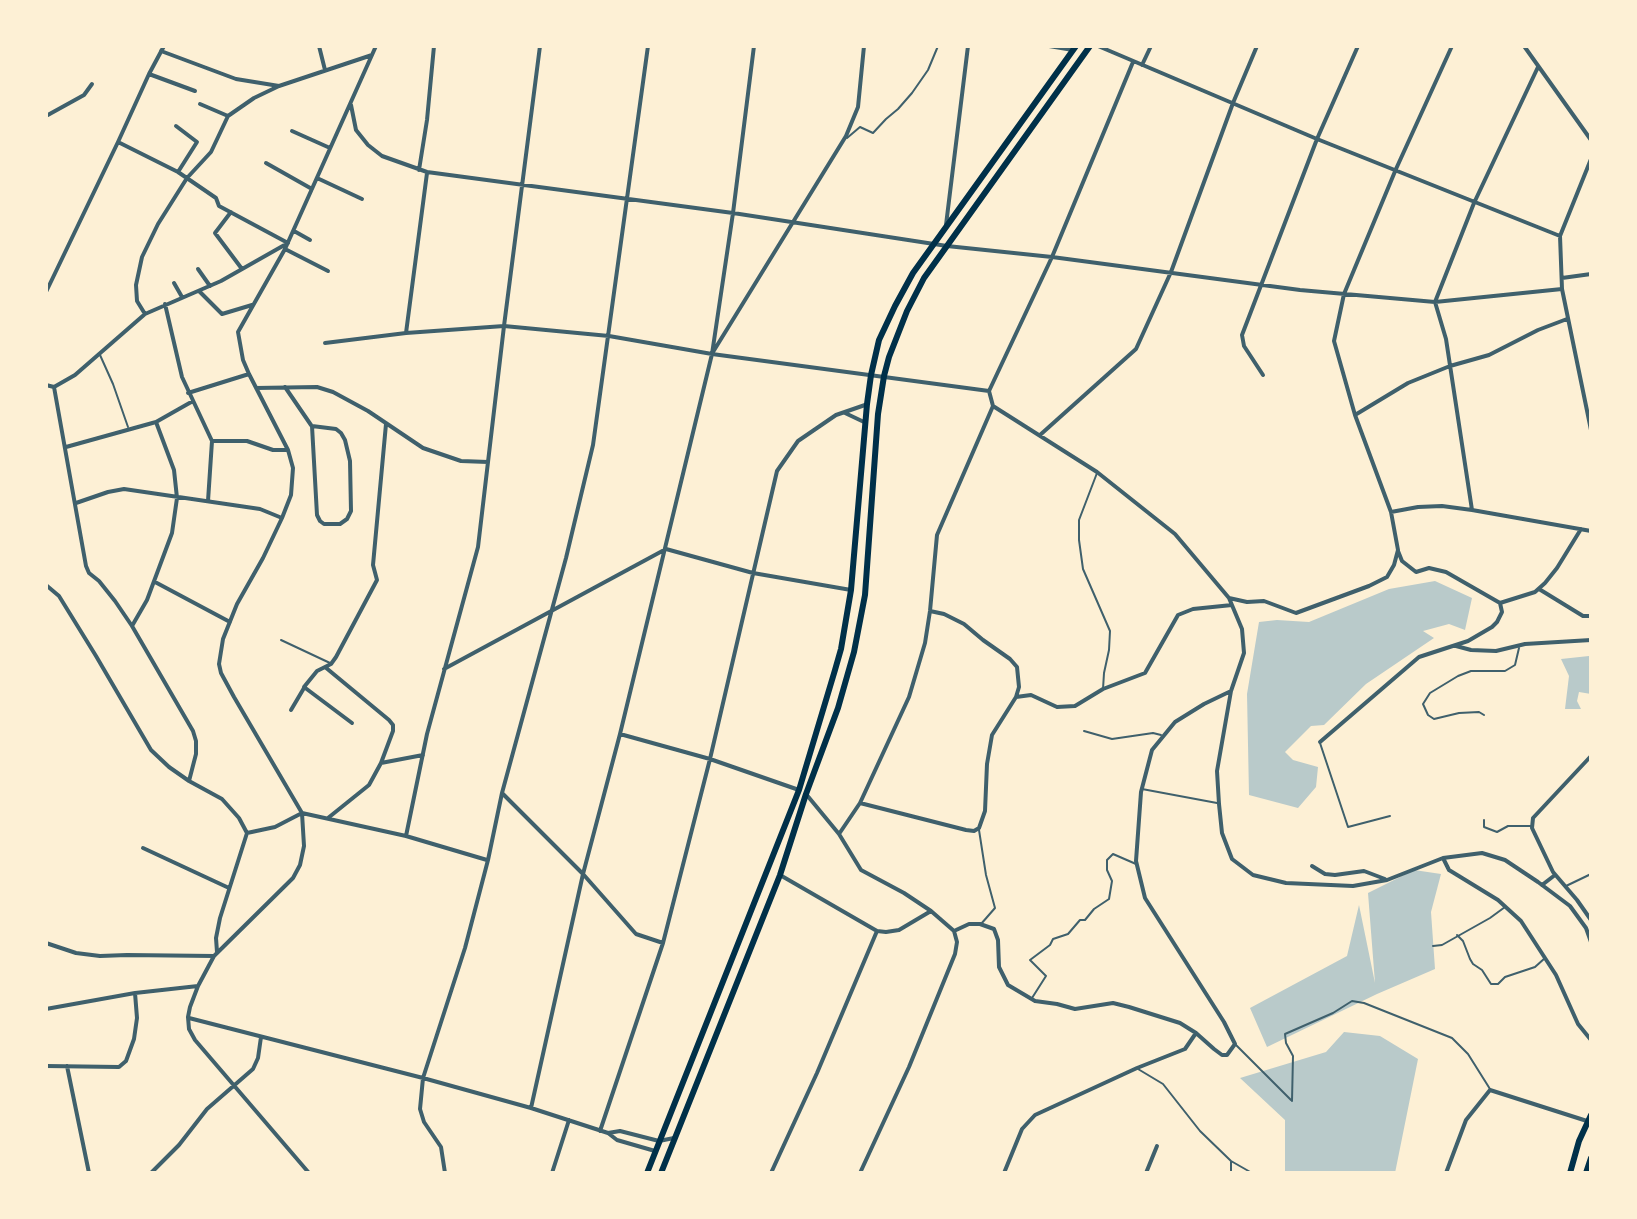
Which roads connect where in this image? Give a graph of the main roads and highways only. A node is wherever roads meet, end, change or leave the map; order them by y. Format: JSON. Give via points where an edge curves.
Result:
{"nodes":[{"id":1,"x":1090,"y":46,"type":"edge"},
{"id":2,"x":1075,"y":48,"type":"edge"},
{"id":3,"x":803,"y":792,"type":"junction"},
{"id":4,"x":1589,"y":1118,"type":"edge"},
{"id":5,"x":1591,"y":1158,"type":"edge"},
{"id":6,"x":647,"y":1173,"type":"edge"},
{"id":7,"x":661,"y":1173,"type":"edge"},
{"id":8,"x":1570,"y":1173,"type":"edge"},
{"id":9,"x":1586,"y":1173,"type":"edge"}],
"edges":[{"from":1,"to":3,"type":"main road","via":[[924,278],[889,357],[878,414],[865,595],[854,652],[838,708]]},
{"from":2,"to":3,"type":"main road","via":[[933,243],[879,340],[867,404],[851,590]]},
{"from":3,"to":6,"type":"main road"},
{"from":3,"to":7,"type":"main road","via":[[780,875]]},
{"from":4,"to":8,"type":"main road"},
{"from":5,"to":9,"type":"main road"}]}
